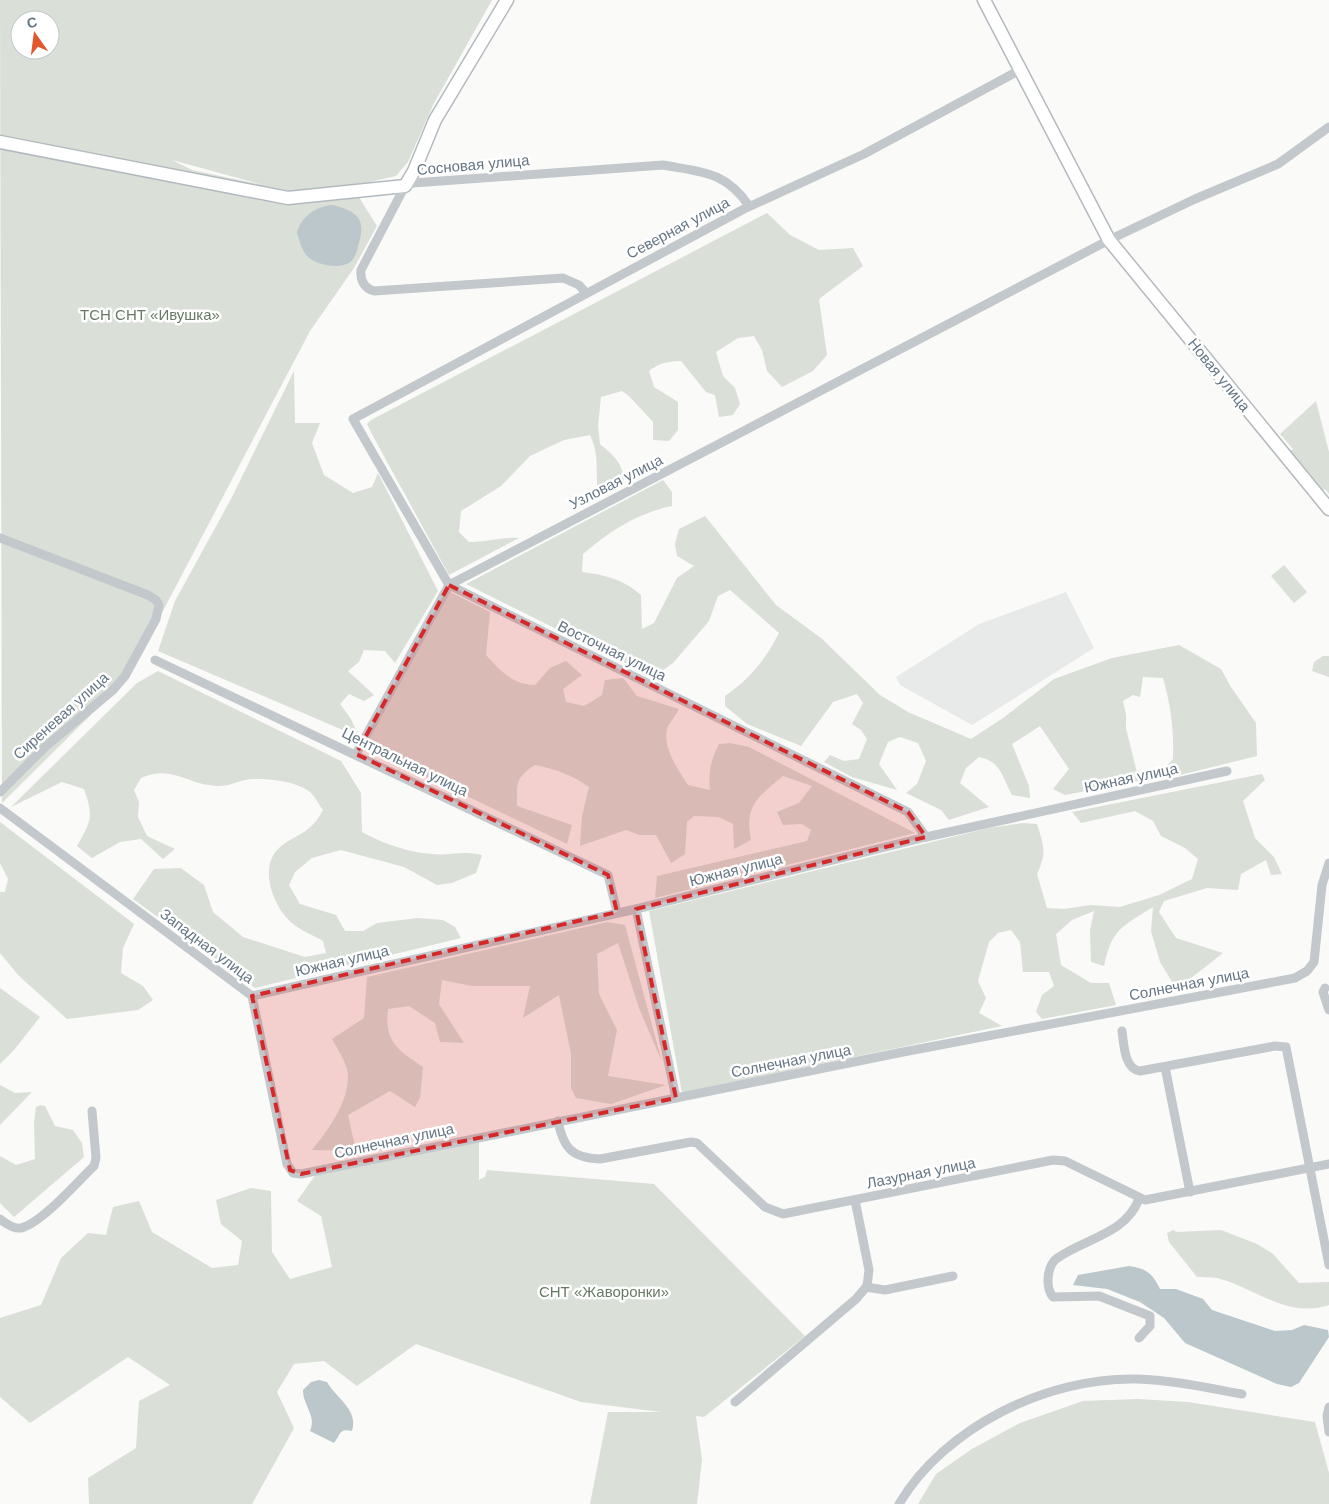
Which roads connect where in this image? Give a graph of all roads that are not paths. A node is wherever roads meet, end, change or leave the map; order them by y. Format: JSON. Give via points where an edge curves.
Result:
{"nodes":[{"id":1,"x":507,"y":0,"type":"edge"},
{"id":2,"x":984,"y":0,"type":"edge"},
{"id":3,"x":1020,"y":70,"type":"junction"},
{"id":4,"x":1329,"y":127,"type":"edge"},
{"id":5,"x":0,"y":142,"type":"edge"},
{"id":6,"x":405,"y":186,"type":"junction"},
{"id":7,"x":750,"y":206,"type":"junction"},
{"id":8,"x":1109,"y":240,"type":"junction"},
{"id":9,"x":586,"y":293,"type":"junction"},
{"id":10,"x":1329,"y":509,"type":"edge"},
{"id":11,"x":0,"y":538,"type":"edge"},
{"id":12,"x":449,"y":585,"type":"junction"},
{"id":13,"x":155,"y":660,"type":"dead end"},
{"id":14,"x":356,"y":754,"type":"junction"},
{"id":15,"x":1227,"y":771,"type":"dead end"},
{"id":16,"x":0,"y":792,"type":"edge"},
{"id":17,"x":0,"y":808,"type":"edge"},
{"id":18,"x":926,"y":837,"type":"junction"},
{"id":19,"x":1329,"y":863,"type":"edge"},
{"id":20,"x":636,"y":908,"type":"junction"},
{"id":21,"x":617,"y":912,"type":"junction"},
{"id":22,"x":1325,"y":988,"type":"dead end"},
{"id":23,"x":252,"y":996,"type":"junction"},
{"id":24,"x":1329,"y":1010,"type":"edge"},
{"id":25,"x":1122,"y":1031,"type":"dead end"},
{"id":26,"x":1165,"y":1067,"type":"junction"},
{"id":27,"x":676,"y":1098,"type":"junction"},
{"id":28,"x":92,"y":1111,"type":"dead end"},
{"id":29,"x":558,"y":1121,"type":"junction"},
{"id":30,"x":1329,"y":1164,"type":"edge"},
{"id":31,"x":1309,"y":1168,"type":"junction"},
{"id":32,"x":293,"y":1173,"type":"joint"},
{"id":33,"x":1190,"y":1192,"type":"junction"},
{"id":34,"x":1140,"y":1199,"type":"junction"},
{"id":35,"x":854,"y":1200,"type":"junction"},
{"id":36,"x":0,"y":1219,"type":"edge"},
{"id":37,"x":1329,"y":1265,"type":"edge"},
{"id":38,"x":953,"y":1276,"type":"dead end"},
{"id":39,"x":866,"y":1287,"type":"junction"},
{"id":40,"x":1139,"y":1338,"type":"dead end"},
{"id":41,"x":1242,"y":1394,"type":"dead end"},
{"id":42,"x":735,"y":1402,"type":"dead end"},
{"id":43,"x":1329,"y":1408,"type":"edge"},
{"id":44,"x":1329,"y":1432,"type":"edge"},
{"id":45,"x":899,"y":1504,"type":"edge"}],
"edges":[{"from":1,"to":6,"type":"street","via":[[435,120]]},
{"from":2,"to":3,"type":"street","name":"Новая улица"},
{"from":3,"to":7,"type":"street","name":"Северная улица","via":[[864,154]]},
{"from":3,"to":8,"type":"street","name":"Новая улица"},
{"from":4,"to":8,"type":"street","name":"Узловая улица","via":[[1278,164]]},
{"from":5,"to":6,"type":"street","via":[[288,198]]},
{"from":6,"to":7,"type":"street","name":"Сосновая улица","via":[[446,179],[663,165],[703,172],[728,181]]},
{"from":6,"to":9,"type":"street","name":"Сосновая улица","via":[[363,263],[361,277],[368,289],[563,278],[579,285]]},
{"from":7,"to":9,"type":"street","name":"Северная улица"},
{"from":8,"to":10,"type":"street","name":"Новая улица"},
{"from":8,"to":12,"type":"street","name":"Узловая улица"},
{"from":9,"to":12,"type":"street","name":"Северная улица","via":[[353,419]]},
{"from":11,"to":16,"type":"street","name":"Сиреневая улица","via":[[148,595],[158,602],[156,619],[113,690],[45,748]]},
{"from":12,"to":14,"type":"street"},
{"from":12,"to":18,"type":"street","name":"Восточная улица","via":[[908,812]]},
{"from":13,"to":14,"type":"street","name":"Центральная улица"},
{"from":14,"to":21,"type":"street","name":"Центральная улица","via":[[608,875]]},
{"from":15,"to":18,"type":"street","name":"Южная улица"},
{"from":17,"to":23,"type":"street","name":"Западная улица"},
{"from":18,"to":20,"type":"street","name":"Южная улица"},
{"from":19,"to":27,"type":"street","name":"Солнечная улица","via":[[1322,885],[1314,962],[1295,978]]},
{"from":20,"to":21,"type":"street","name":"Южная улица"},
{"from":20,"to":27,"type":"street"},
{"from":21,"to":23,"type":"street","name":"Южная улица"},
{"from":22,"to":24,"type":"street","via":[[1323,992]]},
{"from":23,"to":32,"type":"street","name":"Западная улица","via":[[287,1164]]},
{"from":25,"to":26,"type":"street","via":[[1131,1068],[1140,1071]]},
{"from":26,"to":31,"type":"street","via":[[1275,1046],[1286,1047]]},
{"from":26,"to":33,"type":"street"},
{"from":27,"to":29,"type":"street","name":"Солнечная улица"},
{"from":28,"to":36,"type":"street","via":[[94,1166],[46,1212],[23,1228],[15,1228]]},
{"from":29,"to":32,"type":"street","name":"Солнечная улица","via":[[301,1174]]},
{"from":29,"to":35,"type":"street","name":"Лазурная улица","via":[[562,1141],[577,1155],[588,1159],[698,1143],[774,1212],[783,1214]]},
{"from":30,"to":31,"type":"street"},
{"from":31,"to":33,"type":"street"},
{"from":31,"to":37,"type":"street"},
{"from":33,"to":34,"type":"street"},
{"from":34,"to":35,"type":"street","name":"Лазурная улица","via":[[1059,1160]]},
{"from":34,"to":40,"type":"street","via":[[1130,1216],[1118,1227],[1056,1258],[1050,1267],[1048,1280],[1053,1297],[1099,1296],[1150,1316],[1151,1322]]},
{"from":35,"to":39,"type":"street","via":[[869,1270]]},
{"from":38,"to":39,"type":"street","via":[[885,1290]]},
{"from":39,"to":42,"type":"street"},
{"from":41,"to":45,"type":"street","via":[[1138,1379],[1084,1384],[1048,1394],[1006,1410],[971,1431],[922,1470]]},
{"from":43,"to":44,"type":"street"}]}
